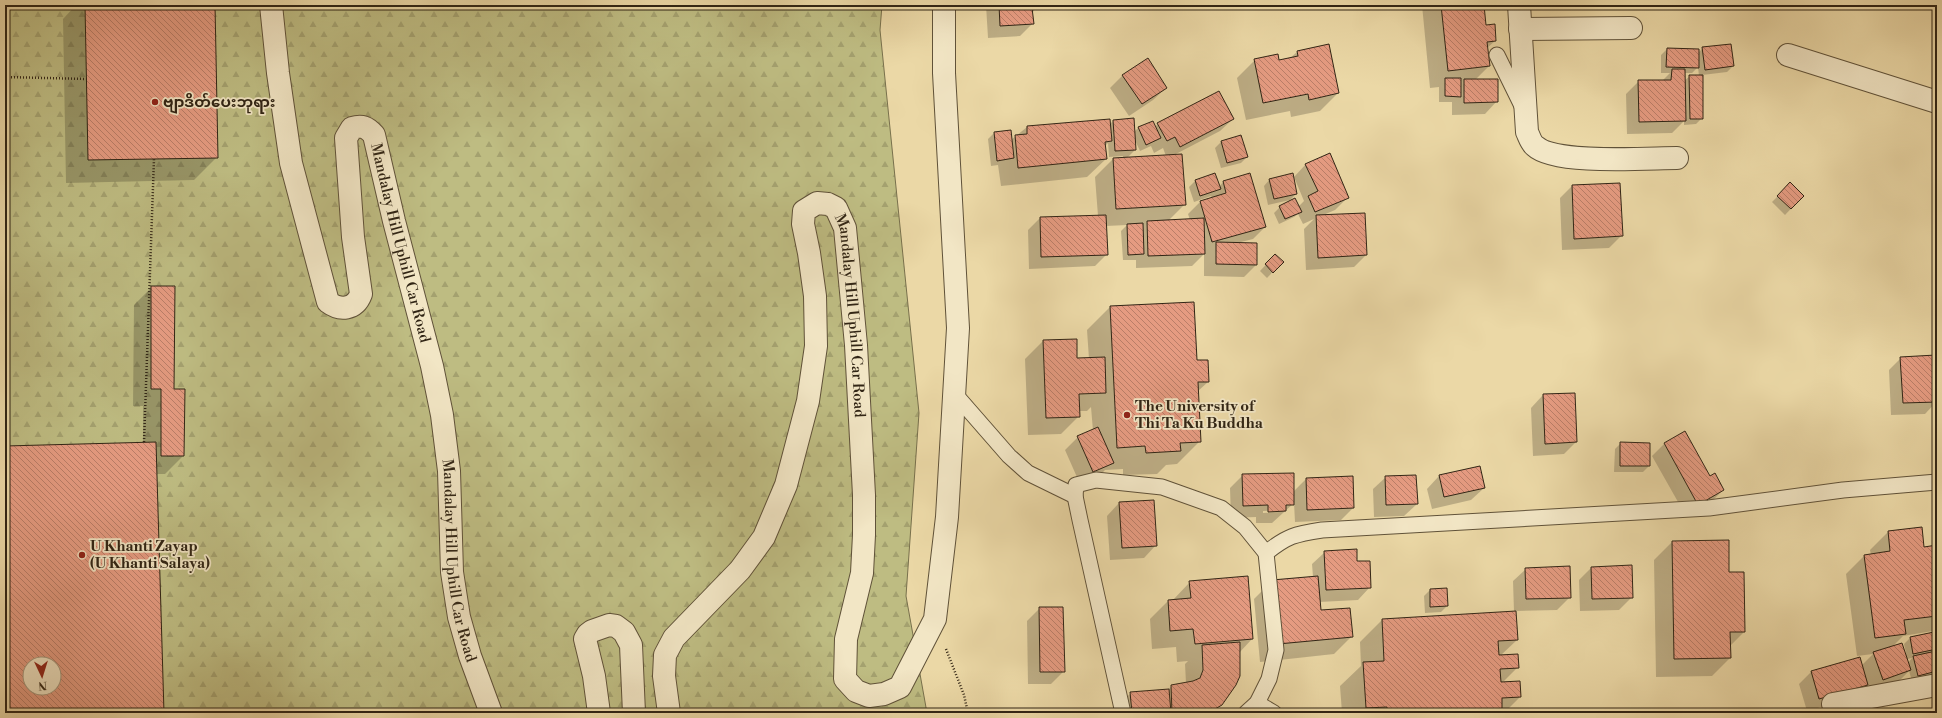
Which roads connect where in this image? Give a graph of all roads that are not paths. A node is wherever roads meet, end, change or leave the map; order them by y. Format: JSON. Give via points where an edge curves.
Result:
{"nodes":[{"id":1,"x":271,"y":5,"type":"edge"},
{"id":2,"x":944,"y":5,"type":"edge"},
{"id":3,"x":1519,"y":5,"type":"edge"},
{"id":4,"x":1631,"y":28,"type":"dead end"},
{"id":5,"x":1520,"y":29,"type":"junction"},
{"id":6,"x":1497,"y":55,"type":"dead end"},
{"id":7,"x":1788,"y":55,"type":"dead end"},
{"id":8,"x":1937,"y":102,"type":"edge"},
{"id":9,"x":1526,"y":116,"type":"junction"},
{"id":10,"x":1677,"y":158,"type":"dead end"},
{"id":11,"x":954,"y":393,"type":"junction"},
{"id":12,"x":1937,"y":482,"type":"edge"},
{"id":13,"x":1075,"y":496,"type":"junction"},
{"id":14,"x":1266,"y":553,"type":"junction"},
{"id":15,"x":1937,"y":685,"type":"edge"},
{"id":16,"x":1257,"y":703,"type":"junction"},
{"id":17,"x":1833,"y":704,"type":"dead end"},
{"id":18,"x":491,"y":713,"type":"edge"},
{"id":19,"x":599,"y":713,"type":"edge"},
{"id":20,"x":634,"y":713,"type":"edge"},
{"id":21,"x":669,"y":713,"type":"edge"},
{"id":22,"x":1123,"y":713,"type":"edge"},
{"id":23,"x":1246,"y":713,"type":"edge"},
{"id":24,"x":1274,"y":713,"type":"edge"}],
"edges":[{"from":1,"to":18,"type":"street","name":"Mandalay Hill Uphill Car Road","via":[[291,163],[328,302],[339,307],[351,306],[357,302],[360,294],[346,138],[352,128],[357,126],[367,128],[374,135],[442,415],[449,471],[452,572],[459,617]]},
{"from":2,"to":11,"type":"street","via":[[944,73],[958,328]]},
{"from":3,"to":5,"type":"street"},
{"from":4,"to":5,"type":"street"},
{"from":5,"to":9,"type":"street"},
{"from":6,"to":9,"type":"lane"},
{"from":7,"to":8,"type":"street"},
{"from":9,"to":10,"type":"street","via":[[1528,132],[1534,146],[1552,154],[1596,159]]},
{"from":11,"to":13,"type":"lane","via":[[1009,456],[1028,473]]},
{"from":11,"to":21,"type":"street","name":"Mandalay Hill Uphill Car Road","via":[[947,517],[935,619],[900,687],[884,694],[869,696],[856,691],[845,679],[846,638],[862,573],[864,535],[856,344],[845,228],[836,208],[828,204],[817,203],[804,211],[803,224],[815,296],[816,346],[808,401],[786,485],[764,537],[740,570],[674,638],[665,655],[664,676]]},
{"from":12,"to":14,"type":"lane","via":[[1843,490],[1709,508],[1322,530],[1290,536]]},
{"from":13,"to":14,"type":"lane","via":[[1076,485],[1096,480],[1162,487],[1221,508],[1245,527]]},
{"from":13,"to":22,"type":"lane"},
{"from":14,"to":16,"type":"lane","via":[[1276,650],[1269,679]]},
{"from":15,"to":17,"type":"street"},
{"from":16,"to":23,"type":"lane"},
{"from":16,"to":24,"type":"lane"},
{"from":19,"to":20,"type":"street","via":[[585,639],[592,631],[609,625],[616,626],[624,632],[631,645]]}]}
